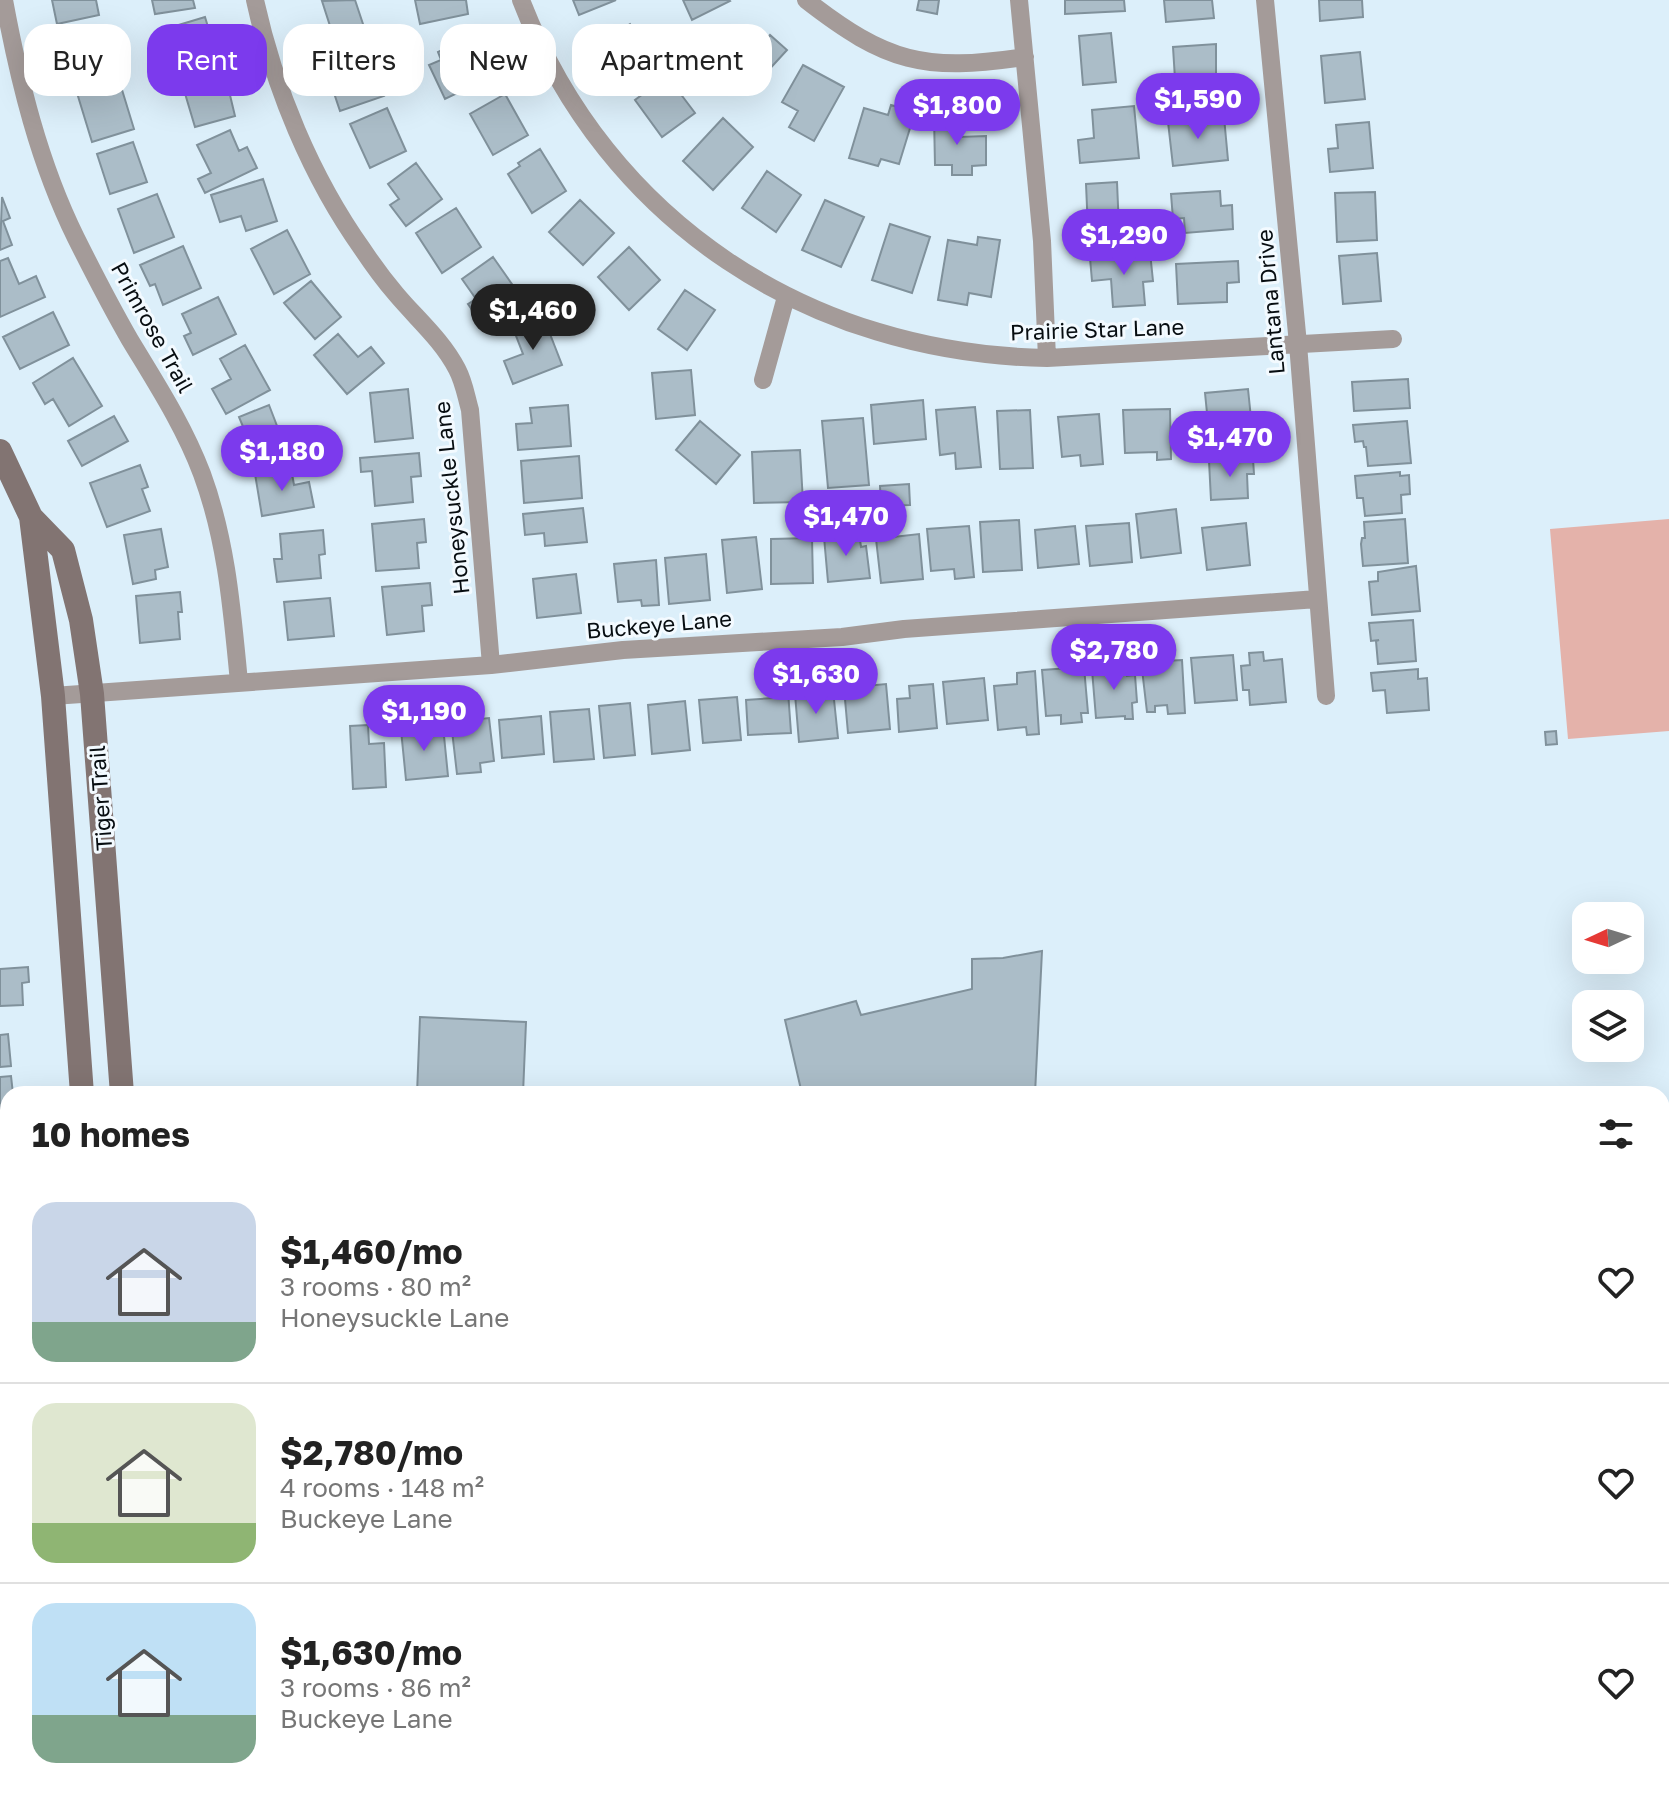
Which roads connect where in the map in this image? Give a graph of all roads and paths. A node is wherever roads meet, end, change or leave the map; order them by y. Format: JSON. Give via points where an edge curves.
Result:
{"nodes":[{"id":1,"x":4,"y":0,"type":"edge"},
{"id":2,"x":255,"y":0,"type":"edge"},
{"id":3,"x":521,"y":0,"type":"edge"},
{"id":4,"x":806,"y":0,"type":"edge"},
{"id":5,"x":1019,"y":0,"type":"edge"},
{"id":6,"x":1265,"y":0,"type":"edge"},
{"id":7,"x":1025,"y":57,"type":"junction"},
{"id":8,"x":786,"y":297,"type":"junction"},
{"id":9,"x":1393,"y":339,"type":"dead end"},
{"id":10,"x":1298,"y":344,"type":"junction"},
{"id":11,"x":1047,"y":358,"type":"junction"},
{"id":12,"x":763,"y":380,"type":"dead end"},
{"id":13,"x":0,"y":451,"type":"edge"},
{"id":14,"x":31,"y":517,"type":"junction"},
{"id":15,"x":1317,"y":599,"type":"junction"},
{"id":16,"x":491,"y":665,"type":"junction"},
{"id":17,"x":239,"y":682,"type":"junction"},
{"id":18,"x":92,"y":694,"type":"junction"},
{"id":19,"x":53,"y":696,"type":"junction"},
{"id":20,"x":1326,"y":696,"type":"dead end"},
{"id":21,"x":81,"y":1086,"type":"edge"},
{"id":22,"x":121,"y":1086,"type":"edge"}],
"edges":[{"from":1,"to":17,"type":"street","name":"Primrose Trail","via":[[34,131],[60,202],[185,435],[213,506],[229,580]]},
{"from":2,"to":16,"type":"street","name":"Honeysuckle Lane","via":[[278,80],[332,201],[396,294],[443,346],[463,383],[470,410]]},
{"from":3,"to":8,"type":"street","name":"Prairie Star Lane","via":[[555,73],[620,166],[703,244]]},
{"from":4,"to":7,"type":"street","via":[[859,39],[907,59],[942,65]]},
{"from":5,"to":7,"type":"street"},
{"from":6,"to":10,"type":"street","name":"Lantana Drive"},
{"from":7,"to":11,"type":"street"},
{"from":8,"to":11,"type":"street","name":"Prairie Star Lane","via":[[918,344],[999,357]]},
{"from":8,"to":12,"type":"street"},
{"from":9,"to":10,"type":"street","name":"Prairie Star Lane"},
{"from":10,"to":11,"type":"street","name":"Prairie Star Lane"},
{"from":10,"to":15,"type":"street","name":"Lantana Drive"},
{"from":13,"to":14,"type":"street","name":"Tiger Trail"},
{"from":14,"to":18,"type":"street","name":"Tiger Trail","via":[[63,550]]},
{"from":14,"to":19,"type":"street","name":"Tiger Trail"},
{"from":15,"to":16,"type":"street","name":"Buckeye Lane","via":[[623,650]]},
{"from":15,"to":20,"type":"street","name":"Lantana Drive"},
{"from":16,"to":17,"type":"street","name":"Buckeye Lane"},
{"from":17,"to":18,"type":"street","name":"Buckeye Lane"},
{"from":18,"to":19,"type":"street","name":"Buckeye Lane"},
{"from":18,"to":22,"type":"street","name":"Tiger Trail"},
{"from":19,"to":21,"type":"street","name":"Tiger Trail"}]}
